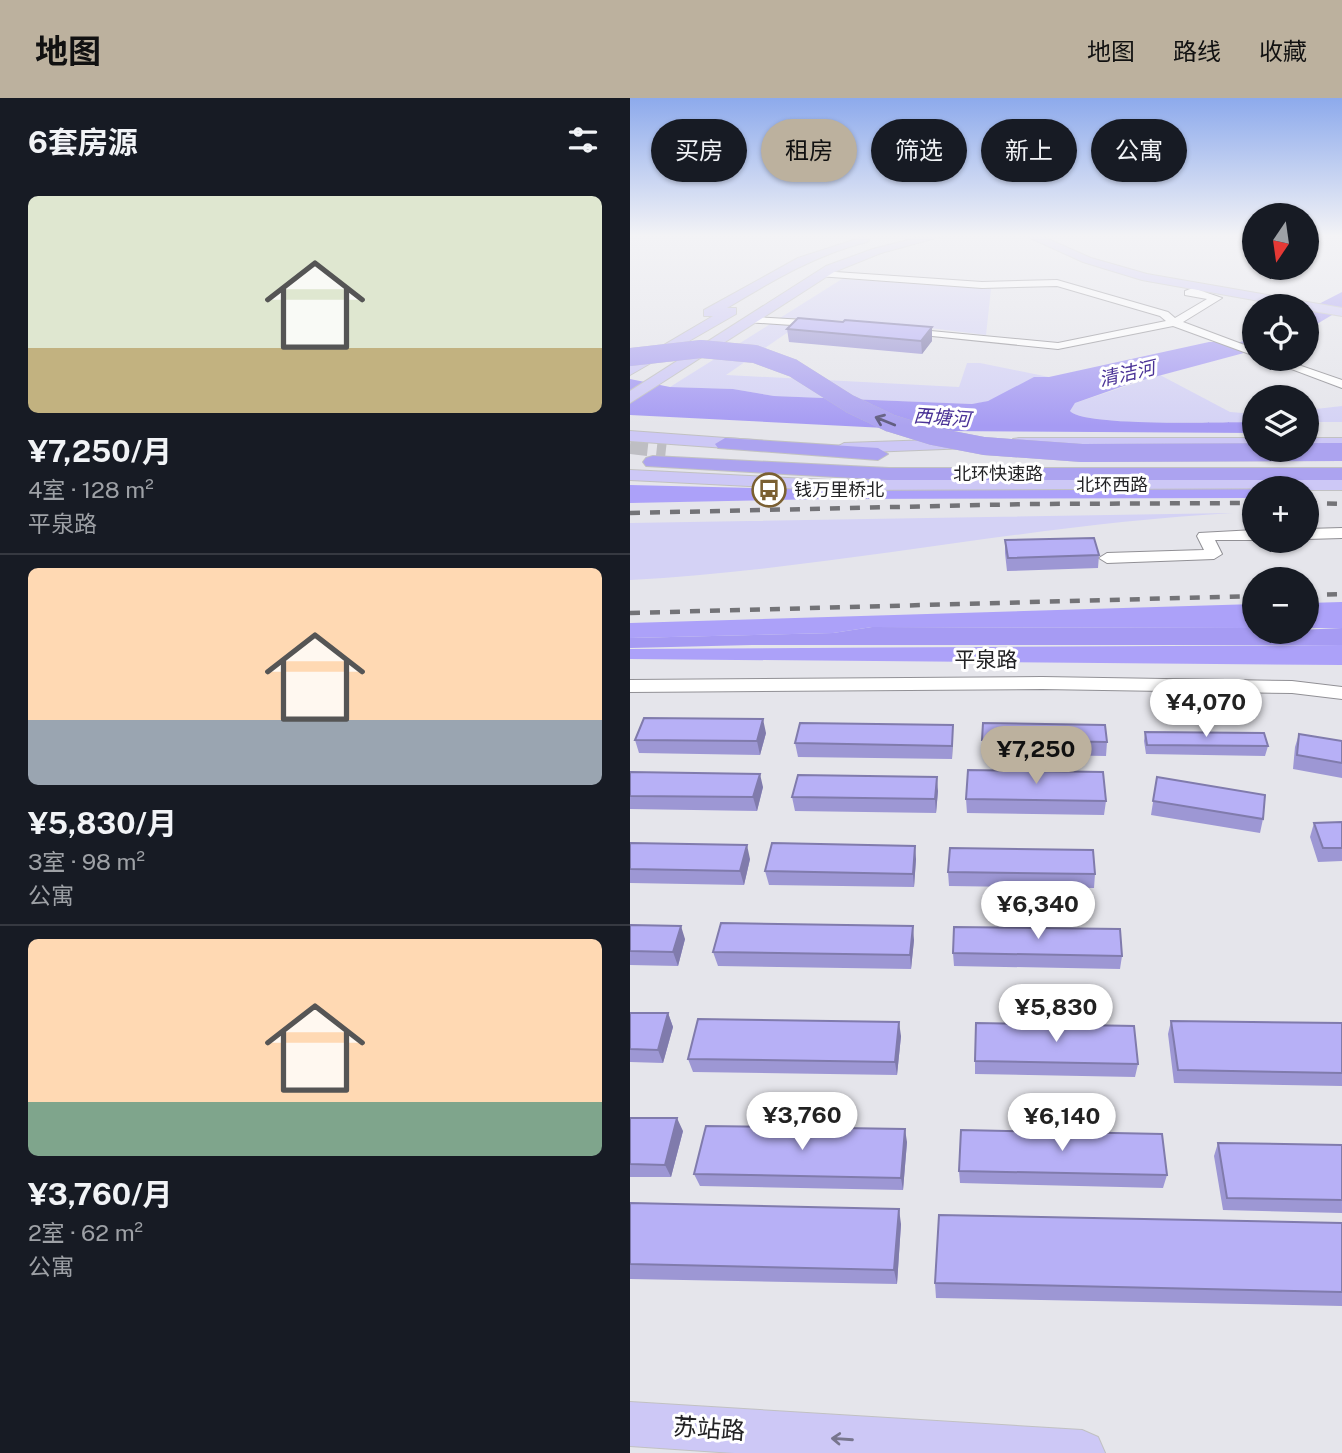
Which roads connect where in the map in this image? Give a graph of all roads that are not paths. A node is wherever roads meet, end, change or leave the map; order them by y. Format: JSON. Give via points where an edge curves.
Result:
{"nodes":[{"id":1,"x":733,"y":299,"type":"edge"},
{"id":2,"x":763,"y":299,"type":"edge"},
{"id":3,"x":768,"y":299,"type":"edge"},
{"id":4,"x":772,"y":299,"type":"edge"},
{"id":5,"x":1111,"y":299,"type":"edge"},
{"id":6,"x":1215,"y":299,"type":"edge"},
{"id":7,"x":1319,"y":306,"type":"edge"},
{"id":8,"x":1342,"y":310,"type":"edge"},
{"id":9,"x":738,"y":317,"type":"junction"},
{"id":10,"x":1174,"y":323,"type":"junction"},
{"id":11,"x":837,"y":324,"type":"edge"},
{"id":12,"x":888,"y":328,"type":"edge"},
{"id":13,"x":1242,"y":348,"type":"edge"},
{"id":14,"x":630,"y":358,"type":"edge"},
{"id":15,"x":630,"y":371,"type":"edge"},
{"id":16,"x":1305,"y":371,"type":"edge"},
{"id":17,"x":630,"y":380,"type":"edge"},
{"id":18,"x":1342,"y":384,"type":"edge"},
{"id":19,"x":630,"y":398,"type":"edge"},
{"id":20,"x":630,"y":434,"type":"edge"},
{"id":21,"x":1242,"y":443,"type":"edge"},
{"id":22,"x":1319,"y":443,"type":"edge"},
{"id":23,"x":1342,"y":443,"type":"edge"},
{"id":24,"x":725,"y":444,"type":"junction"},
{"id":25,"x":926,"y":444,"type":"junction"},
{"id":26,"x":1342,"y":452,"type":"edge"},
{"id":27,"x":1134,"y":462,"type":"junction"},
{"id":28,"x":1342,"y":462,"type":"edge"},
{"id":29,"x":1342,"y":474,"type":"edge"},
{"id":30,"x":630,"y":475,"type":"edge"},
{"id":31,"x":1342,"y":485,"type":"edge"},
{"id":32,"x":1342,"y":533,"type":"edge"},
{"id":33,"x":1319,"y":534,"type":"edge"},
{"id":34,"x":1242,"y":535,"type":"edge"},
{"id":35,"x":1107,"y":558,"type":"dead end"},
{"id":36,"x":630,"y":686,"type":"edge"},
{"id":37,"x":1342,"y":693,"type":"edge"},
{"id":38,"x":630,"y":1424,"type":"edge"},
{"id":39,"x":1082,"y":1453,"type":"edge"}],
"edges":[{"from":1,"to":14,"type":"main road"},
{"from":2,"to":9,"type":"main road"},
{"from":3,"to":9,"type":"main road"},
{"from":4,"to":9,"type":"main road"},
{"from":5,"to":10,"type":"street","via":[[1164,314]]},
{"from":6,"to":10,"type":"street"},
{"from":7,"to":8,"type":"main road"},
{"from":9,"to":11,"type":"street"},
{"from":9,"to":15,"type":"main road","bridge":true},
{"from":9,"to":17,"type":"main road","bridge":true},
{"from":9,"to":19,"type":"main road"},
{"from":10,"to":12,"type":"street","via":[[1058,346]]},
{"from":10,"to":13,"type":"street"},
{"from":26,"to":14,"type":"highway","one_way":true,"bridge":true,"via":[[1109,453],[993,447],[894,425],[852,406],[789,366],[758,355],[699,349]]},
{"from":16,"to":18,"type":"street"},
{"from":20,"to":24,"type":"main road","name":"北环西路"},
{"from":20,"to":25,"type":"main road","via":[[815,444]]},
{"from":21,"to":25,"type":"main road","name":"北环西路"},
{"from":22,"to":23,"type":"main road"},
{"from":24,"to":25,"type":"main road","name":"北环西路","via":[[859,449]]},
{"from":24,"to":27,"type":"highway","via":[[891,455]]},
{"from":27,"to":28,"type":"highway","name":"北环快速路"},
{"from":27,"to":29,"type":"highway","name":"北环快速路","via":[[659,456],[890,474]]},
{"from":30,"to":31,"type":"main road","name":"北环西路","via":[[840,485]]},
{"from":32,"to":33,"type":"street"},
{"from":34,"to":35,"type":"street","via":[[1205,536],[1214,554]]},
{"from":36,"to":37,"type":"street","name":"平泉路","via":[[1042,683],[1292,687]]},
{"from":39,"to":38,"type":"main road","name":"苏站路","one_way":true}]}
